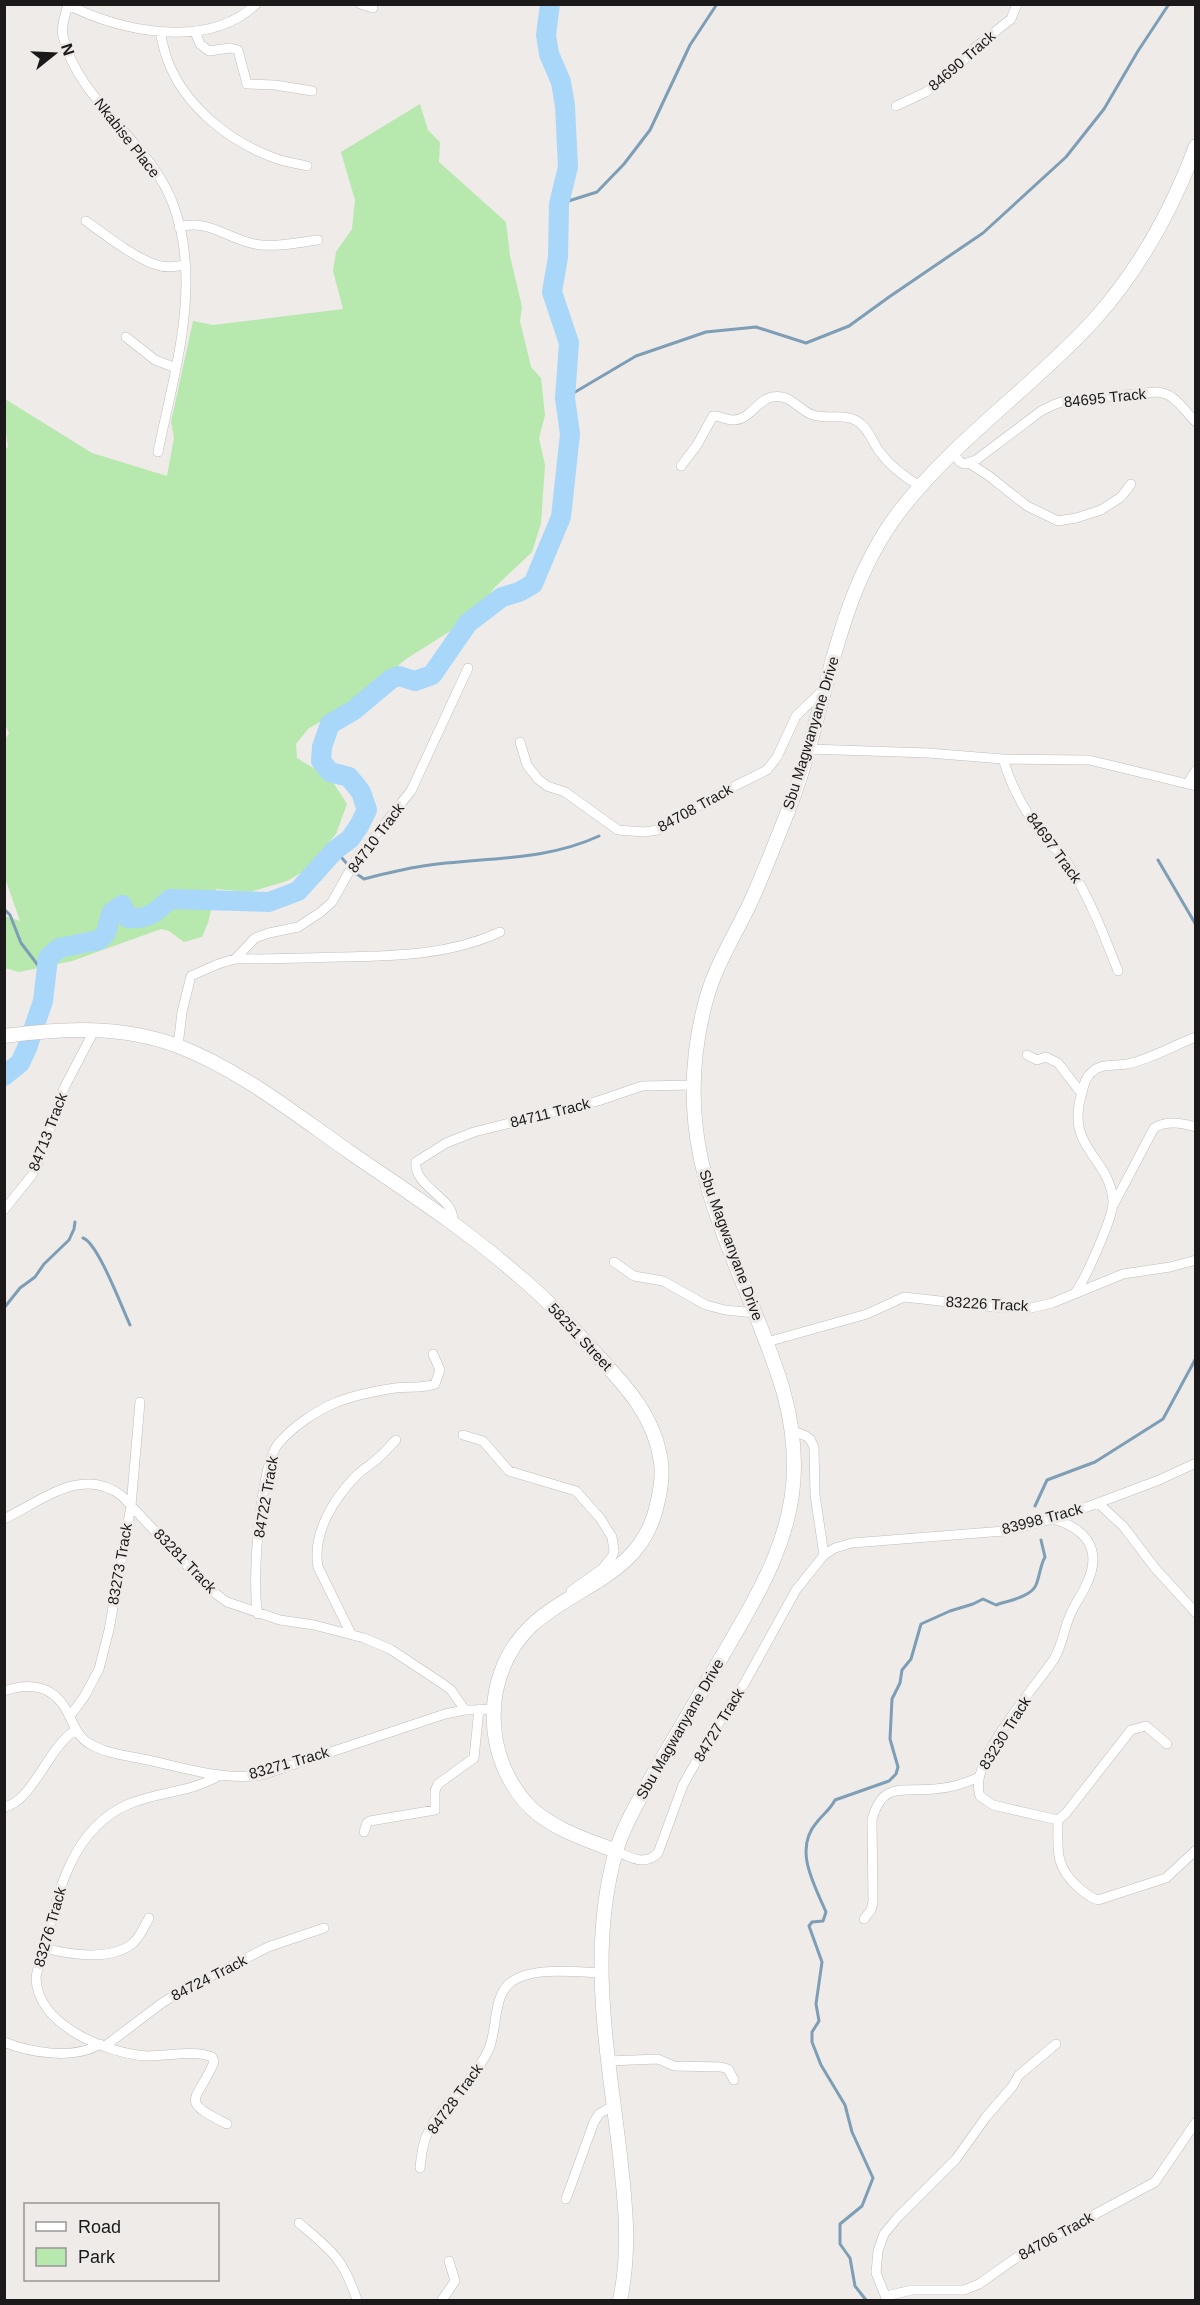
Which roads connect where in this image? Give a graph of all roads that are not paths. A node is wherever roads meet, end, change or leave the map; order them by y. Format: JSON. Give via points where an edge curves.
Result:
{"nodes":[{"id":1,"x":256,"y":4,"type":"edge"},
{"id":2,"x":360,"y":4,"type":"edge"},
{"id":3,"x":1017,"y":4,"type":"edge"},
{"id":4,"x":67,"y":5,"type":"edge"},
{"id":5,"x":373,"y":9,"type":"dead end"},
{"id":6,"x":160,"y":32,"type":"junction"},
{"id":7,"x":195,"y":32,"type":"junction"},
{"id":8,"x":312,"y":92,"type":"dead end"},
{"id":9,"x":896,"y":105,"type":"dead end"},
{"id":10,"x":1196,"y":146,"type":"edge"},
{"id":11,"x":308,"y":166,"type":"dead end"},
{"id":12,"x":86,"y":221,"type":"dead end"},
{"id":13,"x":179,"y":227,"type":"junction"},
{"id":14,"x":318,"y":240,"type":"dead end"},
{"id":15,"x":186,"y":265,"type":"junction"},
{"id":16,"x":126,"y":337,"type":"dead end"},
{"id":17,"x":176,"y":368,"type":"junction"},
{"id":18,"x":1196,"y":422,"type":"edge"},
{"id":19,"x":158,"y":452,"type":"dead end"},
{"id":20,"x":953,"y":453,"type":"junction"},
{"id":21,"x":969,"y":463,"type":"junction"},
{"id":22,"x":681,"y":466,"type":"dead end"},
{"id":23,"x":1131,"y":484,"type":"dead end"},
{"id":24,"x":920,"y":486,"type":"junction"},
{"id":25,"x":468,"y":668,"type":"dead end"},
{"id":26,"x":826,"y":687,"type":"junction"},
{"id":27,"x":520,"y":742,"type":"dead end"},
{"id":28,"x":809,"y":749,"type":"junction"},
{"id":29,"x":1003,"y":759,"type":"junction"},
{"id":30,"x":1196,"y":770,"type":"edge"},
{"id":31,"x":1192,"y":785,"type":"edge"},
{"id":32,"x":500,"y":932,"type":"dead end"},
{"id":33,"x":235,"y":959,"type":"junction"},
{"id":34,"x":1118,"y":971,"type":"dead end"},
{"id":35,"x":95,"y":1029,"type":"junction"},
{"id":36,"x":4,"y":1036,"type":"edge"},
{"id":37,"x":1196,"y":1037,"type":"edge"},
{"id":38,"x":178,"y":1046,"type":"junction"},
{"id":39,"x":1027,"y":1055,"type":"dead end"},
{"id":40,"x":693,"y":1085,"type":"junction"},
{"id":41,"x":1082,"y":1094,"type":"junction"},
{"id":42,"x":1196,"y":1127,"type":"edge"},
{"id":43,"x":1114,"y":1204,"type":"junction"},
{"id":44,"x":4,"y":1210,"type":"edge"},
{"id":45,"x":454,"y":1225,"type":"junction"},
{"id":46,"x":1196,"y":1260,"type":"edge"},
{"id":47,"x":614,"y":1262,"type":"dead end"},
{"id":48,"x":1075,"y":1293,"type":"junction"},
{"id":49,"x":755,"y":1313,"type":"junction"},
{"id":50,"x":767,"y":1342,"type":"junction"},
{"id":51,"x":433,"y":1354,"type":"dead end"},
{"id":52,"x":140,"y":1402,"type":"dead end"},
{"id":53,"x":793,"y":1431,"type":"junction"},
{"id":54,"x":463,"y":1435,"type":"dead end"},
{"id":55,"x":396,"y":1440,"type":"dead end"},
{"id":56,"x":1196,"y":1463,"type":"edge"},
{"id":57,"x":1098,"y":1503,"type":"junction"},
{"id":58,"x":131,"y":1506,"type":"junction"},
{"id":59,"x":1053,"y":1518,"type":"junction"},
{"id":60,"x":4,"y":1519,"type":"edge"},
{"id":61,"x":824,"y":1555,"type":"junction"},
{"id":62,"x":816,"y":1563,"type":"joint"},
{"id":63,"x":566,"y":1602,"type":"junction"},
{"id":64,"x":1196,"y":1613,"type":"edge"},
{"id":65,"x":258,"y":1614,"type":"junction"},
{"id":66,"x":351,"y":1634,"type":"junction"},
{"id":67,"x":4,"y":1690,"type":"edge"},
{"id":68,"x":486,"y":1709,"type":"junction"},
{"id":69,"x":465,"y":1710,"type":"junction"},
{"id":70,"x":70,"y":1716,"type":"junction"},
{"id":71,"x":76,"y":1730,"type":"junction"},
{"id":72,"x":1167,"y":1744,"type":"dead end"},
{"id":73,"x":220,"y":1775,"type":"junction"},
{"id":74,"x":979,"y":1777,"type":"junction"},
{"id":75,"x":4,"y":1807,"type":"edge"},
{"id":76,"x":1058,"y":1820,"type":"junction"},
{"id":77,"x":364,"y":1832,"type":"dead end"},
{"id":78,"x":1196,"y":1850,"type":"edge"},
{"id":79,"x":616,"y":1851,"type":"junction"},
{"id":80,"x":149,"y":1918,"type":"dead end"},
{"id":81,"x":864,"y":1919,"type":"dead end"},
{"id":82,"x":324,"y":1928,"type":"dead end"},
{"id":83,"x":45,"y":1948,"type":"junction"},
{"id":84,"x":600,"y":1973,"type":"junction"},
{"id":85,"x":4,"y":2042,"type":"edge"},
{"id":86,"x":1056,"y":2044,"type":"dead end"},
{"id":87,"x":102,"y":2045,"type":"junction"},
{"id":88,"x":608,"y":2061,"type":"junction"},
{"id":89,"x":734,"y":2080,"type":"dead end"},
{"id":90,"x":614,"y":2105,"type":"junction"},
{"id":91,"x":1196,"y":2122,"type":"edge"},
{"id":92,"x":227,"y":2124,"type":"dead end"},
{"id":93,"x":420,"y":2168,"type":"dead end"},
{"id":94,"x":566,"y":2199,"type":"dead end"},
{"id":95,"x":299,"y":2223,"type":"dead end"},
{"id":96,"x":449,"y":2261,"type":"dead end"},
{"id":97,"x":886,"y":2298,"type":"edge"},
{"id":98,"x":357,"y":2301,"type":"edge"},
{"id":99,"x":442,"y":2301,"type":"edge"},
{"id":100,"x":621,"y":2301,"type":"edge"}],
"edges":[{"from":1,"to":7,"type":"street","via":[[235,20]]},
{"from":2,"to":5,"type":"street"},
{"from":3,"to":9,"type":"street","name":"84690 Track","via":[[1011,19],[939,83]]},
{"from":4,"to":6,"type":"street","via":[[103,19]]},
{"from":4,"to":13,"type":"street","name":"Nkabise Place","via":[[63,36],[76,68],[163,184]]},
{"from":6,"to":7,"type":"street"},
{"from":6,"to":11,"type":"street","via":[[166,58],[177,79],[189,99],[214,123],[273,158]]},
{"from":7,"to":8,"type":"street","via":[[200,44],[209,51],[238,50],[247,84]]},
{"from":10,"to":20,"type":"main road","name":"Sbu Magwanyane Drive","via":[[1160,228],[1117,292],[1074,341]]},
{"from":12,"to":15,"type":"street","via":[[159,266]]},
{"from":13,"to":14,"type":"street","via":[[208,226],[262,245]]},
{"from":13,"to":15,"type":"street","name":"Nkabise Place"},
{"from":15,"to":17,"type":"street","name":"Nkabise Place"},
{"from":16,"to":17,"type":"street","via":[[155,360]]},
{"from":17,"to":19,"type":"street","name":"Nkabise Place"},
{"from":18,"to":21,"type":"street","name":"84695 Track","via":[[1168,394],[1067,400],[1041,411]]},
{"from":20,"to":21,"type":"street","via":[[960,462]]},
{"from":20,"to":24,"type":"main road","name":"Sbu Magwanyane Drive"},
{"from":21,"to":23,"type":"street","via":[[1027,506],[1058,520],[1101,510],[1121,497]]},
{"from":22,"to":24,"type":"street","via":[[714,415],[739,419],[764,400],[779,396],[812,415],[850,418],[863,426],[896,470]]},
{"from":24,"to":26,"type":"main road","name":"Sbu Magwanyane Drive","via":[[867,564],[845,618]]},
{"from":25,"to":33,"type":"street","name":"84710 Track","via":[[411,791],[357,858],[332,902],[298,927],[255,938]]},
{"from":26,"to":27,"type":"street","name":"84708 Track","via":[[796,716],[767,770],[658,830],[618,830],[565,792],[547,786],[527,765]]},
{"from":26,"to":28,"type":"main road","name":"Sbu Magwanyane Drive"},
{"from":28,"to":29,"type":"street"},
{"from":28,"to":40,"type":"main road","name":"Sbu Magwanyane Drive","via":[[798,787],[750,902],[709,988],[696,1044]]},
{"from":29,"to":31,"type":"street","via":[[1089,760]]},
{"from":29,"to":34,"type":"street","name":"84697 Track","via":[[1032,820],[1064,856],[1092,903]]},
{"from":30,"to":31,"type":"street"},
{"from":32,"to":33,"type":"street","via":[[449,949],[395,956]]},
{"from":33,"to":38,"type":"street","via":[[191,976]]},
{"from":35,"to":36,"type":"main road","name":"58251 Street"},
{"from":35,"to":38,"type":"main road","name":"58251 Street"},
{"from":35,"to":44,"type":"street","name":"84713 Track","via":[[64,1088],[35,1168]]},
{"from":37,"to":41,"type":"street","via":[[1130,1064],[1096,1069],[1083,1084]]},
{"from":38,"to":45,"type":"main road","name":"58251 Street","via":[[252,1083]]},
{"from":39,"to":41,"type":"street","via":[[1058,1063]]},
{"from":40,"to":45,"type":"street","name":"84711 Track","via":[[642,1086],[474,1132],[432,1151],[415,1166],[424,1182],[449,1206]]},
{"from":40,"to":49,"type":"main road","name":"Sbu Magwanyane Drive","via":[[694,1126],[702,1168],[714,1210]]},
{"from":41,"to":43,"type":"street","via":[[1077,1108],[1081,1138],[1107,1178]]},
{"from":42,"to":43,"type":"street","via":[[1173,1122],[1154,1128]]},
{"from":43,"to":48,"type":"street","via":[[1091,1266]]},
{"from":45,"to":63,"type":"main road","name":"58251 Street","via":[[520,1276],[567,1321],[634,1396],[655,1435],[661,1479],[655,1514],[644,1539],[620,1566]]},
{"from":46,"to":48,"type":"street","name":"83226 Track","via":[[1123,1274]]},
{"from":47,"to":49,"type":"street","via":[[634,1276],[663,1281],[706,1305]]},
{"from":48,"to":50,"type":"street","name":"83226 Track","via":[[1052,1303],[1020,1308],[904,1298],[867,1314]]},
{"from":49,"to":50,"type":"main road","name":"Sbu Magwanyane Drive"},
{"from":50,"to":53,"type":"main road","name":"Sbu Magwanyane Drive","via":[[784,1388]]},
{"from":51,"to":65,"type":"street","name":"84722 Track","via":[[440,1370],[435,1384],[393,1388],[338,1402],[311,1416],[278,1444],[269,1465],[260,1516],[255,1576]]},
{"from":52,"to":58,"type":"street","name":"83273 Track"},
{"from":53,"to":61,"type":"street","via":[[806,1436],[814,1447],[815,1495]]},
{"from":53,"to":79,"type":"main road","name":"Sbu Magwanyane Drive","via":[[792,1499],[774,1562],[638,1802]]},
{"from":54,"to":63,"type":"street","via":[[483,1441],[509,1471],[576,1491],[607,1529],[614,1543],[612,1557],[572,1590]]},
{"from":55,"to":66,"type":"street","via":[[356,1476],[318,1536],[318,1567]]},
{"from":56,"to":57,"type":"street","name":"83998 Track"},
{"from":57,"to":59,"type":"street","name":"83998 Track"},
{"from":57,"to":64,"type":"street","via":[[1123,1526]]},
{"from":58,"to":60,"type":"street","name":"83281 Track","via":[[116,1491],[79,1484],[59,1488]]},
{"from":58,"to":65,"type":"street","name":"83281 Track","via":[[208,1588],[227,1602]]},
{"from":58,"to":70,"type":"street","name":"83273 Track","via":[[99,1669]]},
{"from":59,"to":61,"type":"street","name":"83998 Track","via":[[1004,1531],[852,1543]]},
{"from":59,"to":74,"type":"street","name":"83230 Track","via":[[1069,1523],[1084,1535],[1093,1561],[1087,1584],[1071,1613],[1058,1651],[998,1738]]},
{"from":61,"to":62,"type":"street","name":"83998 Track"},
{"from":62,"to":79,"type":"street","name":"84727 Track","via":[[796,1590],[683,1785],[658,1853],[639,1860]]},
{"from":63,"to":68,"type":"main road","name":"58251 Street","via":[[531,1626],[519,1640]]},
{"from":65,"to":66,"type":"street","name":"83281 Track"},
{"from":66,"to":69,"type":"street","name":"83281 Track","via":[[390,1649],[428,1673],[451,1690]]},
{"from":67,"to":70,"type":"street","via":[[27,1685],[46,1689],[60,1699]]},
{"from":68,"to":69,"type":"street","name":"83271 Track"},
{"from":68,"to":77,"type":"street","via":[[474,1758],[438,1784],[435,1810],[369,1821]]},
{"from":68,"to":79,"type":"main road","name":"58251 Street","via":[[502,1764],[524,1799],[564,1830]]},
{"from":69,"to":73,"type":"street","name":"83271 Track","via":[[262,1774]]},
{"from":70,"to":71,"type":"street"},
{"from":71,"to":73,"type":"street","name":"83271 Track","via":[[85,1741],[105,1750]]},
{"from":71,"to":75,"type":"street","via":[[62,1740],[25,1793],[13,1805]]},
{"from":72,"to":76,"type":"street","via":[[1146,1726],[1134,1727]]},
{"from":73,"to":83,"type":"street","name":"83276 Track","via":[[186,1790],[129,1804],[95,1824],[69,1867],[52,1911]]},
{"from":74,"to":76,"type":"street","name":"83230 Track","via":[[977,1789],[988,1803]]},
{"from":74,"to":81,"type":"street","via":[[951,1787],[893,1790],[880,1801],[872,1820],[873,1902]]},
{"from":76,"to":78,"type":"street","via":[[1058,1851],[1065,1874],[1098,1900],[1166,1878]]},
{"from":79,"to":84,"type":"main road","name":"Sbu Magwanyane Drive","via":[[604,1918]]},
{"from":80,"to":83,"type":"street","via":[[135,1941],[114,1952],[67,1953]]},
{"from":82,"to":87,"type":"street","name":"84724 Track","via":[[268,1947],[180,1992]]},
{"from":83,"to":87,"type":"street","name":"83276 Track","via":[[36,1978],[39,1996],[64,2026]]},
{"from":84,"to":88,"type":"main road","name":"Sbu Magwanyane Drive"},
{"from":84,"to":93,"type":"street","name":"84728 Track","via":[[551,1972],[509,1984],[501,1996],[490,2048],[431,2127]]},
{"from":85,"to":87,"type":"street","via":[[57,2052],[84,2051]]},
{"from":86,"to":97,"type":"street","via":[[1019,2075],[956,2158],[884,2234],[876,2273]]},
{"from":87,"to":92,"type":"street","name":"83276 Track","via":[[146,2055],[210,2055],[214,2062],[196,2094],[196,2103],[200,2110]]},
{"from":88,"to":89,"type":"street","via":[[658,2059],[674,2066],[721,2067],[728,2069]]},
{"from":88,"to":90,"type":"main road","name":"Sbu Magwanyane Drive"},
{"from":90,"to":94,"type":"street","via":[[597,2116]]},
{"from":90,"to":100,"type":"main road","name":"Sbu Magwanyane Drive","via":[[628,2230]]},
{"from":91,"to":97,"type":"street","name":"84706 Track","via":[[1155,2182],[1023,2253],[979,2284],[964,2290],[912,2290]]},
{"from":95,"to":98,"type":"street","via":[[344,2265]]},
{"from":96,"to":99,"type":"street","via":[[455,2281]]}]}
